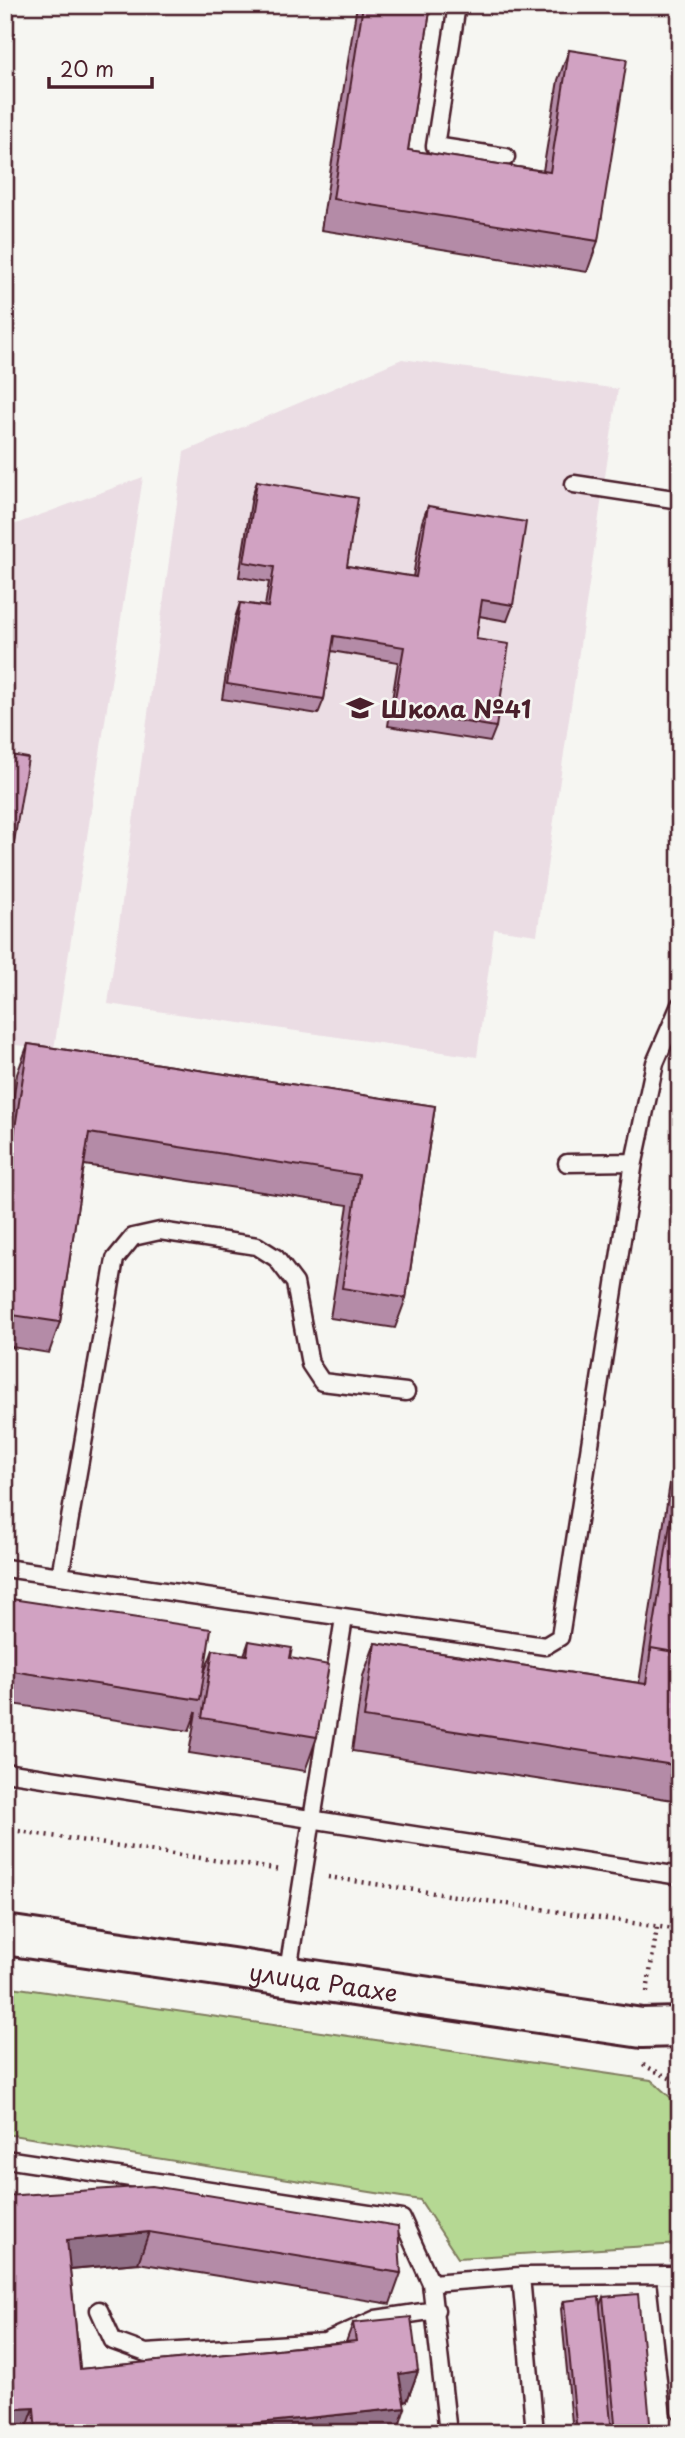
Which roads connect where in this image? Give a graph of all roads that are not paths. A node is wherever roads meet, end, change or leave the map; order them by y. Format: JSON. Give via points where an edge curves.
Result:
{"nodes":[{"id":1,"x":457,"y":5,"type":"edge"},
{"id":2,"x":506,"y":157,"type":"dead end"},
{"id":3,"x":574,"y":484,"type":"dead end"},
{"id":4,"x":680,"y":500,"type":"edge"},
{"id":5,"x":680,"y":1005,"type":"edge"},
{"id":6,"x":634,"y":1162,"type":"junction"},
{"id":7,"x":567,"y":1163,"type":"dead end"},
{"id":8,"x":406,"y":1392,"type":"dead end"},
{"id":9,"x":5,"y":1568,"type":"edge"},
{"id":10,"x":60,"y":1576,"type":"junction"},
{"id":11,"x":344,"y":1618,"type":"junction"},
{"id":12,"x":5,"y":1772,"type":"edge"},
{"id":13,"x":314,"y":1818,"type":"junction"},
{"id":14,"x":680,"y":1876,"type":"edge"},
{"id":15,"x":5,"y":1935,"type":"edge"},
{"id":16,"x":287,"y":1977,"type":"junction"},
{"id":17,"x":680,"y":2027,"type":"edge"},
{"id":18,"x":642,"y":2028,"type":"junction"},
{"id":19,"x":680,"y":2042,"type":"edge"},
{"id":20,"x":5,"y":2159,"type":"edge"},
{"id":21,"x":672,"y":2275,"type":"edge"},
{"id":22,"x":521,"y":2276,"type":"junction"},
{"id":23,"x":431,"y":2283,"type":"junction"},
{"id":24,"x":99,"y":2310,"type":"dead end"},
{"id":25,"x":436,"y":2310,"type":"junction"},
{"id":26,"x":680,"y":2411,"type":"edge"},
{"id":27,"x":448,"y":2433,"type":"edge"},
{"id":28,"x":535,"y":2433,"type":"edge"}],
"edges":[{"from":1,"to":2,"type":"lane","via":[[435,146]]},
{"from":3,"to":4,"type":"lane"},
{"from":5,"to":6,"type":"lane","via":[[655,1063]]},
{"from":6,"to":7,"type":"lane"},
{"from":6,"to":11,"type":"lane","via":[[561,1637],[545,1646]]},
{"from":8,"to":10,"type":"lane","via":[[322,1382],[310,1364],[295,1283],[276,1258],[257,1246],[160,1231],[132,1237],[116,1258]]},
{"from":9,"to":10,"type":"lane"},
{"from":10,"to":11,"type":"lane"},
{"from":11,"to":13,"type":"lane"},
{"from":12,"to":13,"type":"lane"},
{"from":13,"to":14,"type":"lane"},
{"from":13,"to":16,"type":"lane"},
{"from":15,"to":16,"type":"main road","name":"улица Раахе"},
{"from":16,"to":18,"type":"main road","name":"улица Раахе"},
{"from":17,"to":18,"type":"main road"},
{"from":18,"to":19,"type":"main road"},
{"from":20,"to":23,"type":"lane","via":[[402,2219]]},
{"from":21,"to":22,"type":"lane"},
{"from":21,"to":26,"type":"lane"},
{"from":22,"to":23,"type":"lane"},
{"from":22,"to":28,"type":"lane"},
{"from":23,"to":25,"type":"lane"},
{"from":24,"to":25,"type":"lane","via":[[113,2341],[146,2353],[325,2342],[376,2319]]},
{"from":25,"to":27,"type":"lane"}]}
